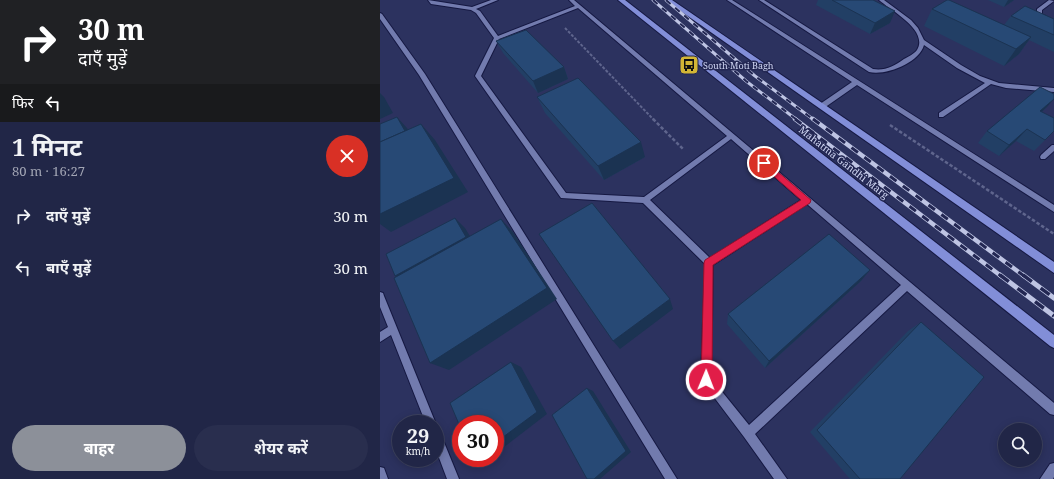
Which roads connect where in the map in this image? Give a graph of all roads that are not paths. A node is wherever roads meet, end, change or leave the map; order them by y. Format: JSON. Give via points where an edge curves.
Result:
{"nodes":[{"id":1,"x":430,"y":0,"type":"edge"},
{"id":2,"x":496,"y":0,"type":"edge"},
{"id":3,"x":571,"y":0,"type":"edge"},
{"id":4,"x":621,"y":0,"type":"edge"},
{"id":5,"x":668,"y":0,"type":"edge"},
{"id":6,"x":729,"y":0,"type":"edge"},
{"id":7,"x":761,"y":0,"type":"edge"},
{"id":8,"x":881,"y":0,"type":"edge"},
{"id":9,"x":1052,"y":0,"type":"edge"},
{"id":10,"x":579,"y":6,"type":"junction"},
{"id":11,"x":472,"y":9,"type":"junction"},
{"id":12,"x":380,"y":15,"type":"edge"},
{"id":13,"x":1054,"y":23,"type":"edge"},
{"id":14,"x":497,"y":38,"type":"junction"},
{"id":15,"x":922,"y":41,"type":"junction"},
{"id":16,"x":857,"y":82,"type":"junction"},
{"id":17,"x":990,"y":82,"type":"junction"},
{"id":18,"x":1054,"y":90,"type":"edge"},
{"id":19,"x":822,"y":106,"type":"junction"},
{"id":20,"x":941,"y":115,"type":"dead end"},
{"id":21,"x":731,"y":136,"type":"junction"},
{"id":22,"x":1054,"y":147,"type":"edge"},
{"id":23,"x":1042,"y":157,"type":"dead end"},
{"id":24,"x":645,"y":200,"type":"junction"},
{"id":25,"x":807,"y":200,"type":"junction"},
{"id":26,"x":1054,"y":209,"type":"edge"},
{"id":27,"x":709,"y":263,"type":"junction"},
{"id":28,"x":1054,"y":268,"type":"edge"},
{"id":29,"x":907,"y":285,"type":"junction"},
{"id":30,"x":380,"y":296,"type":"edge"},
{"id":31,"x":393,"y":329,"type":"junction"},
{"id":32,"x":380,"y":337,"type":"edge"},
{"id":33,"x":1054,"y":342,"type":"edge"},
{"id":34,"x":1054,"y":410,"type":"edge"},
{"id":35,"x":427,"y":415,"type":"edge"},
{"id":36,"x":748,"y":432,"type":"junction"},
{"id":37,"x":444,"y":456,"type":"edge"},
{"id":38,"x":1054,"y":468,"type":"edge"},
{"id":39,"x":380,"y":472,"type":"edge"},
{"id":40,"x":382,"y":479,"type":"edge"},
{"id":41,"x":453,"y":479,"type":"edge"},
{"id":42,"x":671,"y":479,"type":"edge"},
{"id":43,"x":781,"y":479,"type":"edge"},
{"id":44,"x":1046,"y":479,"type":"edge"}],
"edges":[{"from":1,"to":11,"type":"street"},
{"from":2,"to":11,"type":"street"},
{"from":3,"to":10,"type":"street"},
{"from":4,"to":33,"type":"main road","name":"Mahatma Gandhi Marg"},
{"from":5,"to":19,"type":"main road"},
{"from":6,"to":16,"type":"street"},
{"from":7,"to":15,"type":"street","via":[[871,71],[881,73],[896,68],[917,54]]},
{"from":8,"to":15,"type":"street","via":[[904,16],[914,26]]},
{"from":9,"to":13,"type":"street","via":[[1039,10],[1040,15]]},
{"from":10,"to":14,"type":"street"},
{"from":10,"to":21,"type":"street"},
{"from":11,"to":14,"type":"street","via":[[478,12]]},
{"from":12,"to":42,"type":"street","via":[[422,74]]},
{"from":14,"to":24,"type":"street","via":[[478,76],[564,196]]},
{"from":15,"to":17,"type":"street","via":[[967,71]]},
{"from":16,"to":19,"type":"street"},
{"from":16,"to":26,"type":"street"},
{"from":17,"to":18,"type":"street"},
{"from":17,"to":20,"type":"street"},
{"from":19,"to":28,"type":"main road"},
{"from":21,"to":24,"type":"street"},
{"from":21,"to":25,"type":"street"},
{"from":22,"to":23,"type":"street"},
{"from":24,"to":27,"type":"street"},
{"from":25,"to":27,"type":"street"},
{"from":25,"to":29,"type":"street"},
{"from":27,"to":36,"type":"street","via":[[706,380]]},
{"from":29,"to":34,"type":"street"},
{"from":29,"to":36,"type":"street"},
{"from":30,"to":31,"type":"street"},
{"from":31,"to":32,"type":"street"},
{"from":31,"to":35,"type":"street"},
{"from":36,"to":43,"type":"street"},
{"from":37,"to":41,"type":"street"},
{"from":38,"to":44,"type":"street"},
{"from":39,"to":40,"type":"street"}]}
